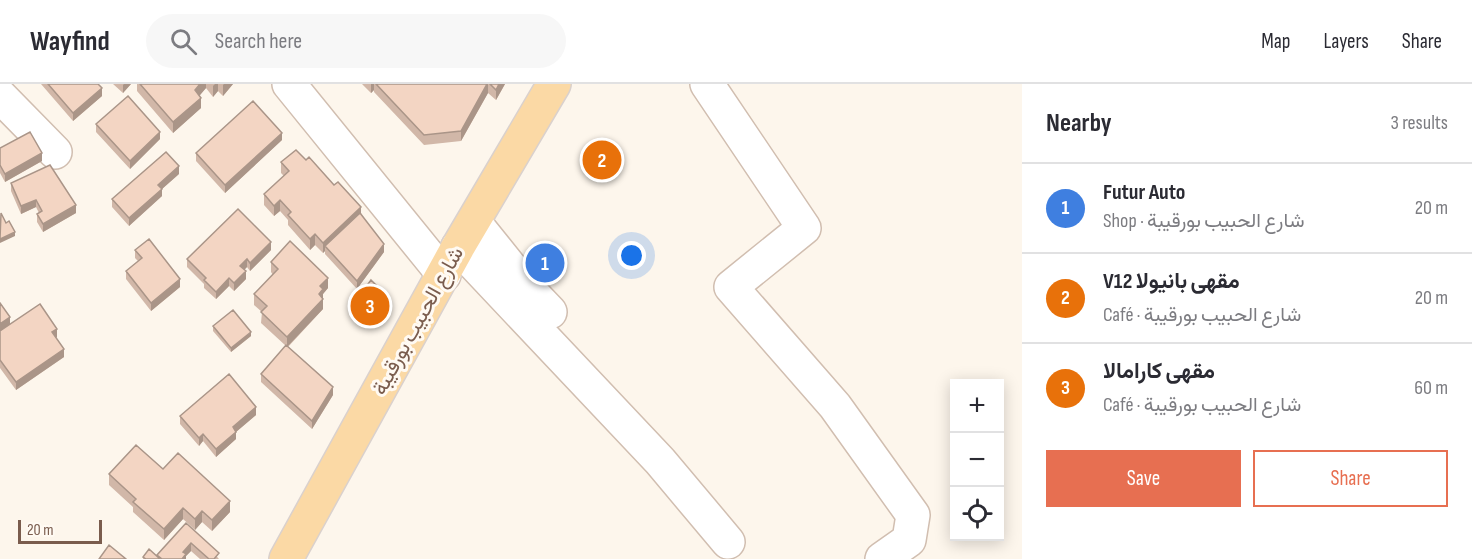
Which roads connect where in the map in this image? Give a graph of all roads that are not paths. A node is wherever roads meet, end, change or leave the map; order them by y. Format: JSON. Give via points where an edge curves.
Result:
{"nodes":[{"id":1,"x":289,"y":84,"type":"edge"},
{"id":2,"x":554,"y":84,"type":"edge"},
{"id":3,"x":706,"y":84,"type":"edge"},
{"id":4,"x":0,"y":96,"type":"edge"},
{"id":5,"x":55,"y":152,"type":"dead end"},
{"id":6,"x":459,"y":248,"type":"junction"},
{"id":7,"x":690,"y":462,"type":"dead end"},
{"id":8,"x":728,"y":542,"type":"dead end"},
{"id":9,"x":286,"y":559,"type":"edge"},
{"id":10,"x":882,"y":559,"type":"edge"}],
"edges":[{"from":1,"to":6,"type":"street"},
{"from":2,"to":6,"type":"main road","name":"شارع الحبيب بورقيبة"},
{"from":3,"to":10,"type":"street","via":[[804,228],[731,287],[835,406],[913,515],[909,540]]},
{"from":4,"to":5,"type":"street"},
{"from":6,"to":7,"type":"street","via":[[527,288]]},
{"from":6,"to":8,"type":"street","via":[[660,461]]},
{"from":6,"to":9,"type":"main road","name":"شارع الحبيب بورقيبة"}]}
